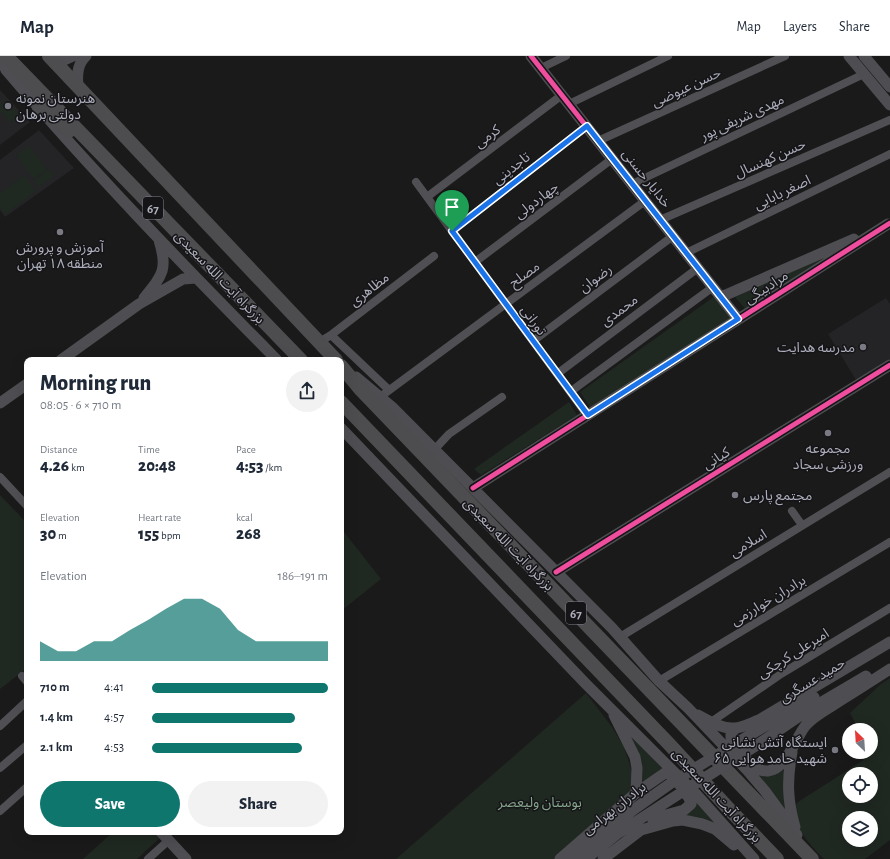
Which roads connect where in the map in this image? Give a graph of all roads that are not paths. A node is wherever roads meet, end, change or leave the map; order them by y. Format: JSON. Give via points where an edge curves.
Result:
{"nodes":[{"id":1,"x":6,"y":56,"type":"edge"},
{"id":2,"x":531,"y":56,"type":"edge"},
{"id":3,"x":566,"y":56,"type":"edge"},
{"id":4,"x":668,"y":56,"type":"edge"},
{"id":5,"x":785,"y":56,"type":"edge"},
{"id":6,"x":849,"y":56,"type":"edge"},
{"id":7,"x":864,"y":56,"type":"edge"},
{"id":8,"x":0,"y":57,"type":"edge"},
{"id":9,"x":80,"y":57,"type":"edge"},
{"id":10,"x":52,"y":59,"type":"edge"},
{"id":11,"x":541,"y":68,"type":"junction"},
{"id":12,"x":864,"y":74,"type":"junction"},
{"id":13,"x":886,"y":76,"type":"edge"},
{"id":14,"x":873,"y":84,"type":"junction"},
{"id":15,"x":78,"y":87,"type":"junction"},
{"id":16,"x":890,"y":87,"type":"edge"},
{"id":17,"x":562,"y":95,"type":"junction"},
{"id":18,"x":569,"y":104,"type":"junction"},
{"id":19,"x":890,"y":105,"type":"edge"},
{"id":20,"x":39,"y":108,"type":"junction"},
{"id":21,"x":890,"y":120,"type":"edge"},
{"id":22,"x":587,"y":126,"type":"junction"},
{"id":23,"x":598,"y":141,"type":"junction"},
{"id":24,"x":100,"y":154,"type":"junction"},
{"id":25,"x":890,"y":154,"type":"edge"},
{"id":26,"x":612,"y":159,"type":"junction"},
{"id":27,"x":416,"y":182,"type":"dead end"},
{"id":28,"x":632,"y":184,"type":"junction"},
{"id":29,"x":427,"y":198,"type":"junction"},
{"id":30,"x":645,"y":201,"type":"junction"},
{"id":31,"x":660,"y":220,"type":"junction"},
{"id":32,"x":889,"y":223,"type":"edge"},
{"id":33,"x":452,"y":231,"type":"junction"},
{"id":34,"x":673,"y":236,"type":"junction"},
{"id":35,"x":158,"y":237,"type":"junction"},
{"id":36,"x":686,"y":253,"type":"junction"},
{"id":37,"x":434,"y":256,"type":"dead end"},
{"id":38,"x":475,"y":262,"type":"junction"},
{"id":39,"x":698,"y":268,"type":"junction"},
{"id":40,"x":196,"y":278,"type":"junction"},
{"id":41,"x":713,"y":287,"type":"junction"},
{"id":42,"x":721,"y":297,"type":"junction"},
{"id":43,"x":139,"y":304,"type":"junction"},
{"id":44,"x":505,"y":304,"type":"junction"},
{"id":45,"x":738,"y":319,"type":"junction"},
{"id":46,"x":331,"y":335,"type":"junction"},
{"id":47,"x":533,"y":341,"type":"junction"},
{"id":48,"x":318,"y":343,"type":"junction"},
{"id":49,"x":65,"y":357,"type":"edge"},
{"id":50,"x":274,"y":357,"type":"edge"},
{"id":51,"x":298,"y":357,"type":"edge"},
{"id":52,"x":333,"y":357,"type":"edge"},
{"id":53,"x":890,"y":365,"type":"edge"},
{"id":54,"x":344,"y":366,"type":"edge"},
{"id":55,"x":344,"y":369,"type":"edge"},
{"id":56,"x":557,"y":374,"type":"junction"},
{"id":57,"x":24,"y":386,"type":"edge"},
{"id":58,"x":570,"y":392,"type":"junction"},
{"id":59,"x":384,"y":393,"type":"junction"},
{"id":60,"x":502,"y":397,"type":"dead end"},
{"id":61,"x":0,"y":403,"type":"edge"},
{"id":62,"x":344,"y":405,"type":"edge"},
{"id":63,"x":588,"y":415,"type":"junction"},
{"id":64,"x":344,"y":431,"type":"edge"},
{"id":65,"x":434,"y":450,"type":"junction"},
{"id":66,"x":890,"y":473,"type":"edge"},
{"id":67,"x":0,"y":477,"type":"edge"},
{"id":68,"x":473,"y":488,"type":"junction"},
{"id":69,"x":24,"y":503,"type":"edge"},
{"id":70,"x":792,"y":511,"type":"dead end"},
{"id":71,"x":802,"y":525,"type":"junction"},
{"id":72,"x":890,"y":542,"type":"edge"},
{"id":73,"x":556,"y":572,"type":"junction"},
{"id":74,"x":890,"y":608,"type":"edge"},
{"id":75,"x":620,"y":637,"type":"junction"},
{"id":76,"x":890,"y":642,"type":"edge"},
{"id":77,"x":890,"y":651,"type":"edge"},
{"id":78,"x":890,"y":662,"type":"edge"},
{"id":79,"x":890,"y":669,"type":"edge"},
{"id":80,"x":659,"y":681,"type":"junction"},
{"id":81,"x":24,"y":704,"type":"edge"},
{"id":82,"x":611,"y":707,"type":"junction"},
{"id":83,"x":688,"y":708,"type":"junction"},
{"id":84,"x":711,"y":722,"type":"junction"},
{"id":85,"x":0,"y":726,"type":"edge"},
{"id":86,"x":736,"y":728,"type":"junction"},
{"id":87,"x":794,"y":744,"type":"junction"},
{"id":88,"x":24,"y":748,"type":"edge"},
{"id":89,"x":0,"y":768,"type":"edge"},
{"id":90,"x":674,"y":781,"type":"joint"},
{"id":91,"x":24,"y":790,"type":"edge"},
{"id":92,"x":682,"y":792,"type":"joint"},
{"id":93,"x":636,"y":793,"type":"junction"},
{"id":94,"x":728,"y":808,"type":"junction"},
{"id":95,"x":0,"y":810,"type":"edge"},
{"id":96,"x":641,"y":830,"type":"junction"},
{"id":97,"x":164,"y":835,"type":"edge"},
{"id":98,"x":169,"y":840,"type":"junction"},
{"id":99,"x":148,"y":859,"type":"edge"},
{"id":100,"x":186,"y":859,"type":"edge"},
{"id":101,"x":560,"y":859,"type":"edge"},
{"id":102,"x":573,"y":859,"type":"edge"},
{"id":103,"x":586,"y":859,"type":"edge"},
{"id":104,"x":603,"y":859,"type":"edge"},
{"id":105,"x":750,"y":859,"type":"edge"},
{"id":106,"x":754,"y":859,"type":"edge"},
{"id":107,"x":764,"y":859,"type":"edge"},
{"id":108,"x":777,"y":859,"type":"edge"},
{"id":109,"x":812,"y":859,"type":"edge"}],
"edges":[{"from":1,"to":24,"type":"highway","name":"بزرگراه آیت الله سعیدی","number":"67"},
{"from":2,"to":11,"type":"main road","name":"خدایار حسنی"},
{"from":3,"to":11,"type":"street"},
{"from":4,"to":18,"type":"street"},
{"from":5,"to":23,"type":"street","name":"حسن عیوضی"},
{"from":6,"to":12,"type":"main road"},
{"from":7,"to":13,"type":"main road"},
{"from":8,"to":20,"type":"main road","name":"بزرگراه آیت الله سعیدی","via":[[6,70]]},
{"from":9,"to":10,"type":"main road","via":[[62,61]]},
{"from":9,"to":15,"type":"main road"},
{"from":10,"to":15,"type":"highway","name":"بزرگراه آیت الله سعیدی","number":"67"},
{"from":11,"to":17,"type":"main road","name":"خدایار حسنی"},
{"from":12,"to":14,"type":"main road"},
{"from":12,"to":28,"type":"street","name":"مهدی شریفی پور"},
{"from":13,"to":14,"type":"main road"},
{"from":13,"to":16,"type":"main road"},
{"from":14,"to":19,"type":"main road"},
{"from":15,"to":48,"type":"highway","name":"بزرگراه آیت الله سعیدی","number":"67"},
{"from":17,"to":18,"type":"main road","name":"خدایار حسنی"},
{"from":17,"to":29,"type":"street","name":"کرمی"},
{"from":18,"to":22,"type":"main road","name":"خدایار حسنی"},
{"from":20,"to":24,"type":"highway"},
{"from":20,"to":35,"type":"main road","name":"بزرگراه آیت الله سعیدی"},
{"from":21,"to":31,"type":"street","name":"حسن کهنسال"},
{"from":22,"to":23,"type":"main road","name":"خدایار حسنی"},
{"from":22,"to":33,"type":"street","name":"تاجدینی"},
{"from":23,"to":26,"type":"main road","name":"خدایار حسنی"},
{"from":24,"to":51,"type":"highway","name":"بزرگراه آیت الله سعیدی","number":"67"},
{"from":25,"to":36,"type":"street","name":"اصغر بابایی"},
{"from":26,"to":28,"type":"main road","name":"خدایار حسنی"},
{"from":26,"to":38,"type":"street","name":"چهاردولی"},
{"from":27,"to":29,"type":"street","name":"تورانی"},
{"from":28,"to":30,"type":"main road","name":"خدایار حسنی"},
{"from":29,"to":33,"type":"street","name":"تورانی"},
{"from":30,"to":31,"type":"main road","name":"خدایار حسنی"},
{"from":30,"to":44,"type":"street","name":"مصلح"},
{"from":31,"to":34,"type":"main road","name":"خدایار حسنی"},
{"from":32,"to":42,"type":"main road","name":"مرادبیگی"},
{"from":32,"to":45,"type":"main road","name":"مرادبیگی"},
{"from":33,"to":38,"type":"street","name":"تورانی"},
{"from":34,"to":36,"type":"main road","name":"خدایار حسنی"},
{"from":34,"to":47,"type":"street","name":"رضوان"},
{"from":35,"to":40,"type":"main road","name":"بزرگراه آیت الله سعیدی"},
{"from":35,"to":43,"type":"main road","via":[[163,254],[163,270],[154,287]]},
{"from":36,"to":39,"type":"main road","name":"خدایار حسنی"},
{"from":37,"to":46,"type":"street","name":"مظاهری"},
{"from":38,"to":44,"type":"street","name":"تورانی"},
{"from":39,"to":41,"type":"main road","name":"خدایار حسنی"},
{"from":39,"to":56,"type":"street","name":"محمدی"},
{"from":40,"to":43,"type":"main road","via":[[183,279]]},
{"from":40,"to":50,"type":"main road","name":"بزرگراه آیت الله سعیدی"},
{"from":41,"to":42,"type":"main road","name":"خدایار حسنی"},
{"from":41,"to":58,"type":"street"},
{"from":42,"to":45,"type":"main road","name":"خدایار حسنی"},
{"from":43,"to":49,"type":"main road"},
{"from":44,"to":47,"type":"street","name":"تورانی"},
{"from":44,"to":59,"type":"street","name":"مصلح"},
{"from":45,"to":63,"type":"main road","name":"مرادبیگی"},
{"from":46,"to":48,"type":"street","name":"مظاهری"},
{"from":46,"to":59,"type":"street"},
{"from":47,"to":56,"type":"street","name":"تورانی"},
{"from":48,"to":52,"type":"highway","name":"بزرگراه آیت الله سعیدی","number":"67"},
{"from":53,"to":73,"type":"main road","name":"کیانی"},
{"from":54,"to":59,"type":"main road"},
{"from":55,"to":109,"type":"highway","name":"بزرگراه آیت الله سعیدی","number":"67"},
{"from":56,"to":58,"type":"street","name":"تورانی"},
{"from":57,"to":61,"type":"main road"},
{"from":58,"to":63,"type":"street","name":"تورانی"},
{"from":59,"to":65,"type":"main road"},
{"from":60,"to":65,"type":"street","via":[[449,434]]},
{"from":62,"to":94,"type":"highway","name":"بزرگراه آیت الله سعیدی","number":"67"},
{"from":63,"to":68,"type":"main road","name":"مرادبیگی"},
{"from":64,"to":82,"type":"main road"},
{"from":65,"to":68,"type":"main road"},
{"from":66,"to":71,"type":"street","name":"اسلامی"},
{"from":67,"to":69,"type":"street"},
{"from":68,"to":73,"type":"main road"},
{"from":70,"to":71,"type":"street"},
{"from":71,"to":75,"type":"street","name":"اسلامی"},
{"from":72,"to":80,"type":"street","name":"برادران خوارزمی"},
{"from":73,"to":75,"type":"main road"},
{"from":74,"to":84,"type":"street","name":"امیرعلی کرچکی","via":[[781,674]]},
{"from":75,"to":80,"type":"main road"},
{"from":76,"to":86,"type":"main road","via":[[759,720]]},
{"from":77,"to":90,"type":"main road","name":"حمید عسگری","bridge":true},
{"from":78,"to":92,"type":"main road","name":"حمید عسگری","bridge":true,"via":[[810,709]]},
{"from":79,"to":87,"type":"main road","via":[[818,715],[806,725]]},
{"from":80,"to":83,"type":"main road"},
{"from":81,"to":85,"type":"street"},
{"from":82,"to":93,"type":"main road","via":[[634,757],[637,768]]},
{"from":82,"to":106,"type":"main road","via":[[696,794]]},
{"from":83,"to":84,"type":"main road"},
{"from":83,"to":87,"type":"main road","via":[[752,775],[797,835],[789,802],[788,781]]},
{"from":84,"to":86,"type":"main road"},
{"from":86,"to":87,"type":"main road","via":[[730,738],[748,762],[759,769],[768,771],[779,766],[787,758]]},
{"from":88,"to":89,"type":"street"},
{"from":90,"to":102,"type":"main road","name":"برادران بهرامی","via":[[633,810]]},
{"from":91,"to":95,"type":"street"},
{"from":92,"to":103,"type":"main road","name":"برادران بهرامی","via":[[617,834]]},
{"from":93,"to":96,"type":"main road","via":[[664,773],[672,774],[691,804]]},
{"from":93,"to":101,"type":"main road"},
{"from":94,"to":107,"type":"highway"},
{"from":94,"to":108,"type":"highway","name":"بزرگراه آیت الله سعیدی","number":"67"},
{"from":96,"to":104,"type":"main road"},
{"from":96,"to":105,"type":"main road","via":[[683,820],[702,824],[715,829]]},
{"from":97,"to":98,"type":"main road"},
{"from":98,"to":99,"type":"street"},
{"from":98,"to":100,"type":"main road"}]}
